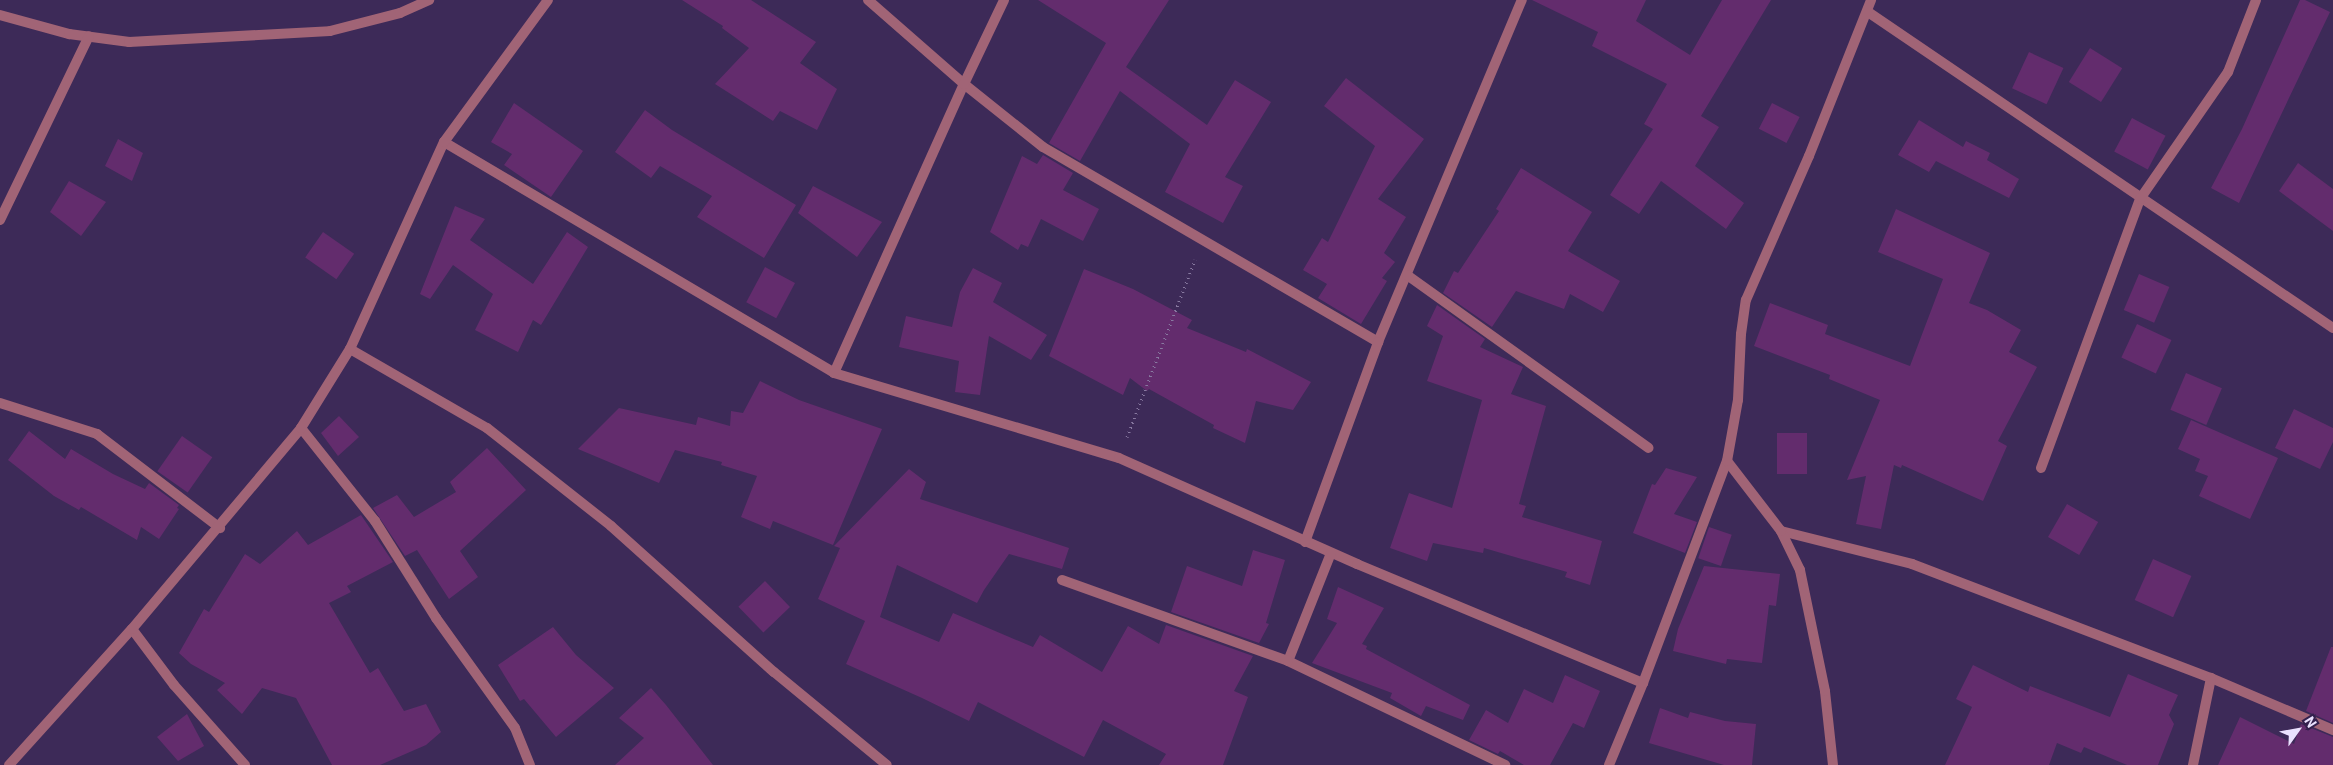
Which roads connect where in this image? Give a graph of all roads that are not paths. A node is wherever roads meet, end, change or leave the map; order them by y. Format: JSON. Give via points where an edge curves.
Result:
{"nodes":[{"id":1,"x":429,"y":0,"type":"edge"},
{"id":2,"x":548,"y":0,"type":"edge"},
{"id":3,"x":868,"y":0,"type":"edge"},
{"id":4,"x":1004,"y":0,"type":"edge"},
{"id":5,"x":1522,"y":0,"type":"edge"},
{"id":6,"x":1871,"y":0,"type":"edge"},
{"id":7,"x":2256,"y":0,"type":"edge"},
{"id":8,"x":1868,"y":12,"type":"junction"},
{"id":9,"x":0,"y":15,"type":"edge"},
{"id":10,"x":89,"y":36,"type":"junction"},
{"id":11,"x":964,"y":84,"type":"junction"},
{"id":12,"x":444,"y":142,"type":"junction"},
{"id":13,"x":2140,"y":198,"type":"junction"},
{"id":14,"x":0,"y":220,"type":"edge"},
{"id":15,"x":1407,"y":275,"type":"junction"},
{"id":16,"x":2333,"y":328,"type":"edge"},
{"id":17,"x":1378,"y":342,"type":"junction"},
{"id":18,"x":350,"y":349,"type":"junction"},
{"id":19,"x":834,"y":373,"type":"junction"},
{"id":20,"x":0,"y":403,"type":"edge"},
{"id":21,"x":301,"y":428,"type":"junction"},
{"id":22,"x":1649,"y":448,"type":"dead end"},
{"id":23,"x":1727,"y":462,"type":"junction"},
{"id":24,"x":2041,"y":468,"type":"dead end"},
{"id":25,"x":220,"y":528,"type":"junction"},
{"id":26,"x":1781,"y":530,"type":"junction"},
{"id":27,"x":1305,"y":542,"type":"junction"},
{"id":28,"x":1331,"y":553,"type":"junction"},
{"id":29,"x":1062,"y":580,"type":"dead end"},
{"id":30,"x":132,"y":629,"type":"junction"},
{"id":31,"x":1288,"y":661,"type":"junction"},
{"id":32,"x":2211,"y":678,"type":"junction"},
{"id":33,"x":1643,"y":683,"type":"junction"},
{"id":34,"x":2333,"y":730,"type":"edge"},
{"id":35,"x":9,"y":765,"type":"edge"},
{"id":36,"x":245,"y":765,"type":"edge"},
{"id":37,"x":530,"y":765,"type":"edge"},
{"id":38,"x":887,"y":765,"type":"edge"},
{"id":39,"x":1505,"y":765,"type":"edge"},
{"id":40,"x":1609,"y":765,"type":"edge"},
{"id":41,"x":1834,"y":765,"type":"edge"},
{"id":42,"x":2192,"y":765,"type":"edge"}],
"edges":[{"from":1,"to":10,"type":"street","via":[[400,13],[330,31],[128,42]]},
{"from":2,"to":12,"type":"street"},
{"from":3,"to":11,"type":"street"},
{"from":4,"to":11,"type":"street"},
{"from":5,"to":15,"type":"street"},
{"from":6,"to":8,"type":"street"},
{"from":7,"to":13,"type":"street","via":[[2228,72]]},
{"from":8,"to":13,"type":"street"},
{"from":8,"to":23,"type":"street","via":[[1810,156],[1746,300],[1738,400]]},
{"from":9,"to":10,"type":"street","via":[[69,34]]},
{"from":10,"to":14,"type":"street"},
{"from":11,"to":17,"type":"street","via":[[1043,147]]},
{"from":11,"to":19,"type":"street"},
{"from":12,"to":18,"type":"street"},
{"from":12,"to":19,"type":"street"},
{"from":13,"to":16,"type":"street"},
{"from":13,"to":24,"type":"street"},
{"from":15,"to":17,"type":"street"},
{"from":15,"to":22,"type":"street"},
{"from":17,"to":27,"type":"street"},
{"from":18,"to":21,"type":"street"},
{"from":18,"to":38,"type":"street","via":[[487,428],[611,526],[774,672]]},
{"from":19,"to":27,"type":"street","via":[[1119,458]]},
{"from":20,"to":25,"type":"street","via":[[97,434]]},
{"from":21,"to":25,"type":"street"},
{"from":21,"to":37,"type":"street","via":[[374,521],[436,618],[515,728]]},
{"from":23,"to":26,"type":"street"},
{"from":23,"to":33,"type":"street"},
{"from":25,"to":30,"type":"street"},
{"from":26,"to":32,"type":"street","via":[[1912,564]]},
{"from":26,"to":41,"type":"street","via":[[1800,570],[1811,614],[1826,691]]},
{"from":27,"to":28,"type":"street"},
{"from":28,"to":31,"type":"street"},
{"from":28,"to":33,"type":"street"},
{"from":29,"to":31,"type":"street"},
{"from":30,"to":35,"type":"street"},
{"from":30,"to":36,"type":"street","via":[[174,686]]},
{"from":31,"to":39,"type":"street"},
{"from":32,"to":34,"type":"street"},
{"from":32,"to":42,"type":"street"},
{"from":33,"to":40,"type":"street"}]}
